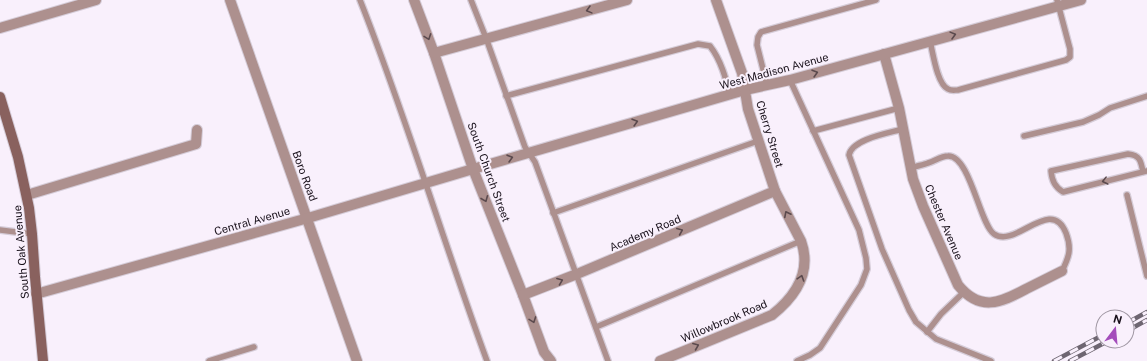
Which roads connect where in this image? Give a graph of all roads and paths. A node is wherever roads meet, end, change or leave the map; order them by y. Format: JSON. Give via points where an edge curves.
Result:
{"nodes":[{"id":1,"x":96,"y":0,"type":"edge"},
{"id":2,"x":230,"y":0,"type":"edge"},
{"id":3,"x":360,"y":0,"type":"edge"},
{"id":4,"x":414,"y":0,"type":"edge"},
{"id":5,"x":470,"y":0,"type":"edge"},
{"id":6,"x":627,"y":0,"type":"edge"},
{"id":7,"x":716,"y":0,"type":"edge"},
{"id":8,"x":876,"y":0,"type":"edge"},
{"id":9,"x":1081,"y":0,"type":"edge"},
{"id":10,"x":1058,"y":3,"type":"edge"},
{"id":11,"x":0,"y":28,"type":"edge"},
{"id":12,"x":486,"y":38,"type":"junction"},
{"id":13,"x":930,"y":41,"type":"junction"},
{"id":14,"x":434,"y":53,"type":"junction"},
{"id":15,"x":884,"y":54,"type":"junction"},
{"id":16,"x":790,"y":80,"type":"junction"},
{"id":17,"x":767,"y":85,"type":"junction"},
{"id":18,"x":745,"y":90,"type":"junction"},
{"id":19,"x":730,"y":95,"type":"junction"},
{"id":20,"x":506,"y":96,"type":"junction"},
{"id":21,"x":1147,"y":96,"type":"edge"},
{"id":22,"x":0,"y":97,"type":"edge"},
{"id":23,"x":899,"y":108,"type":"junction"},
{"id":24,"x":903,"y":129,"type":"junction"},
{"id":25,"x":197,"y":130,"type":"dead end"},
{"id":26,"x":813,"y":132,"type":"junction"},
{"id":27,"x":1024,"y":136,"type":"dead end"},
{"id":28,"x":758,"y":141,"type":"junction"},
{"id":29,"x":529,"y":153,"type":"junction"},
{"id":30,"x":911,"y":168,"type":"junction"},
{"id":31,"x":473,"y":169,"type":"junction"},
{"id":32,"x":1145,"y":171,"type":"edge"},
{"id":33,"x":425,"y":183,"type":"junction"},
{"id":34,"x":775,"y":191,"type":"junction"},
{"id":35,"x":27,"y":195,"type":"junction"},
{"id":36,"x":1127,"y":195,"type":"dead end"},
{"id":37,"x":553,"y":213,"type":"junction"},
{"id":38,"x":308,"y":218,"type":"junction"},
{"id":39,"x":0,"y":230,"type":"edge"},
{"id":40,"x":32,"y":234,"type":"junction"},
{"id":41,"x":802,"y":245,"type":"junction"},
{"id":42,"x":1062,"y":271,"type":"joint"},
{"id":43,"x":577,"y":274,"type":"junction"},
{"id":44,"x":1147,"y":276,"type":"edge"},
{"id":45,"x":964,"y":292,"type":"junction"},
{"id":46,"x":36,"y":294,"type":"junction"},
{"id":47,"x":523,"y":295,"type":"junction"},
{"id":48,"x":596,"y":327,"type":"junction"},
{"id":49,"x":927,"y":332,"type":"junction"},
{"id":50,"x":254,"y":347,"type":"dead end"},
{"id":51,"x":43,"y":361,"type":"edge"},
{"id":52,"x":209,"y":361,"type":"edge"},
{"id":53,"x":357,"y":361,"type":"edge"},
{"id":54,"x":487,"y":361,"type":"edge"},
{"id":55,"x":551,"y":361,"type":"edge"},
{"id":56,"x":608,"y":361,"type":"edge"},
{"id":57,"x":660,"y":361,"type":"edge"},
{"id":58,"x":796,"y":361,"type":"edge"},
{"id":59,"x":991,"y":361,"type":"edge"}],
"edges":[{"from":1,"to":11,"type":"street"},
{"from":2,"to":38,"type":"street","name":"Boro Road"},
{"from":3,"to":33,"type":"lane"},
{"from":4,"to":14,"type":"street","name":"South Church Street","one_way":true},
{"from":5,"to":12,"type":"lane"},
{"from":6,"to":12,"type":"street","one_way":true},
{"from":7,"to":18,"type":"street","name":"Cherry Street","via":[[742,72]]},
{"from":8,"to":17,"type":"lane","via":[[762,32],[757,45]]},
{"from":9,"to":10,"type":"street","name":"West Madison Avenue"},
{"from":13,"to":10,"type":"street","name":"West Madison Avenue","one_way":true},
{"from":10,"to":13,"type":"lane","via":[[1070,49],[1070,57],[1066,60],[958,90],[948,89],[940,81]]},
{"from":12,"to":14,"type":"street"},
{"from":12,"to":20,"type":"lane"},
{"from":13,"to":15,"type":"street","name":"West Madison Avenue"},
{"from":14,"to":31,"type":"street","name":"South Church Street"},
{"from":16,"to":15,"type":"street","name":"West Madison Avenue","one_way":true},
{"from":15,"to":23,"type":"street","name":"Chester Avenue"},
{"from":16,"to":17,"type":"street","name":"West Madison Avenue"},
{"from":16,"to":26,"type":"lane"},
{"from":17,"to":18,"type":"street","name":"West Madison Avenue"},
{"from":18,"to":19,"type":"street","name":"West Madison Avenue"},
{"from":18,"to":28,"type":"street","name":"Cherry Street"},
{"from":19,"to":20,"type":"lane","via":[[714,52],[710,46],[698,44]]},
{"from":29,"to":19,"type":"street","name":"West Madison Avenue","one_way":true},
{"from":20,"to":29,"type":"lane"},
{"from":21,"to":27,"type":"lane","via":[[1110,108],[1083,122]]},
{"from":22,"to":35,"type":"main road","name":"South Oak Avenue"},
{"from":23,"to":24,"type":"street","name":"Chester Avenue"},
{"from":23,"to":26,"type":"lane"},
{"from":24,"to":30,"type":"street","name":"Chester Avenue"},
{"from":24,"to":49,"type":"lane","via":[[862,142],[853,147],[849,155],[882,249],[909,310],[916,322]]},
{"from":25,"to":35,"type":"street","via":[[196,144]]},
{"from":26,"to":58,"type":"lane","via":[[859,230],[867,269],[861,285],[820,348]]},
{"from":28,"to":34,"type":"street","name":"Cherry Street"},
{"from":28,"to":37,"type":"lane"},
{"from":31,"to":29,"type":"street","name":"West Madison Avenue","one_way":true},
{"from":29,"to":37,"type":"lane","via":[[535,162]]},
{"from":30,"to":42,"type":"lane","via":[[945,156],[954,157],[962,165],[990,229],[999,236],[1014,235],[1046,219],[1057,222],[1066,232],[1069,245],[1069,254]]},
{"from":30,"to":45,"type":"street","name":"Chester Avenue","via":[[923,206],[958,285]]},
{"from":31,"to":33,"type":"street","name":"Central Avenue"},
{"from":31,"to":47,"type":"street","name":"South Church Street","one_way":true},
{"from":32,"to":32,"type":"lane","one_way":true,"via":[[1063,192],[1057,188],[1051,172],[1128,154],[1135,154]]},
{"from":33,"to":38,"type":"street","name":"Central Avenue"},
{"from":33,"to":54,"type":"lane"},
{"from":41,"to":34,"type":"street","name":"Cherry Street","one_way":true},
{"from":43,"to":34,"type":"street","name":"Academy Road","one_way":true},
{"from":35,"to":40,"type":"main road","name":"South Oak Avenue"},
{"from":36,"to":44,"type":"lane"},
{"from":37,"to":43,"type":"lane"},
{"from":38,"to":46,"type":"street","name":"Central Avenue"},
{"from":38,"to":53,"type":"street","name":"Boro Road"},
{"from":39,"to":40,"type":"lane"},
{"from":40,"to":46,"type":"main road","name":"South Oak Avenue"},
{"from":41,"to":48,"type":"lane"},
{"from":57,"to":41,"type":"street","name":"Willowbrook Road","one_way":true,"via":[[772,315],[781,308],[802,278]]},
{"from":42,"to":45,"type":"street","name":"Chester Avenue","via":[[1000,302],[980,302]]},
{"from":47,"to":43,"type":"street","name":"Academy Road","one_way":true},
{"from":43,"to":48,"type":"lane"},
{"from":45,"to":49,"type":"lane"},
{"from":46,"to":51,"type":"main road","name":"South Oak Avenue"},
{"from":47,"to":55,"type":"street","name":"South Church Street","one_way":true,"via":[[544,352]]},
{"from":48,"to":56,"type":"lane"},
{"from":49,"to":59,"type":"lane","via":[[936,339]]},
{"from":50,"to":52,"type":"lane"}]}
